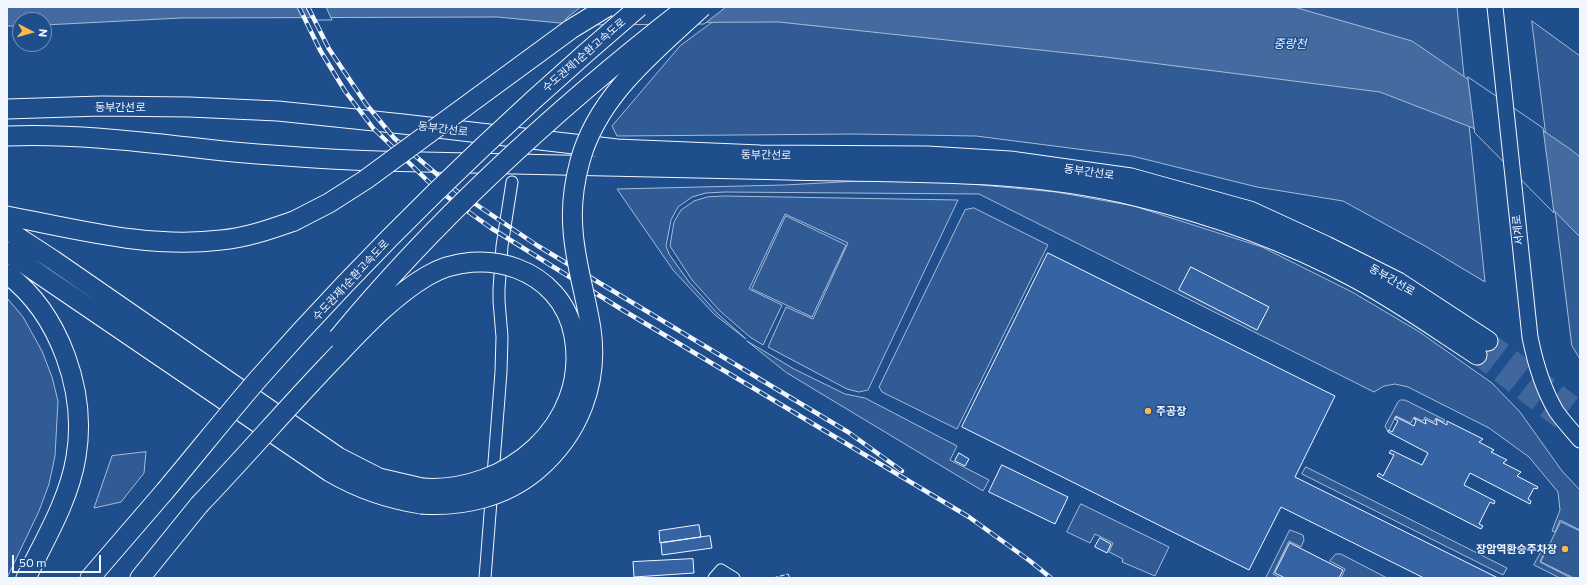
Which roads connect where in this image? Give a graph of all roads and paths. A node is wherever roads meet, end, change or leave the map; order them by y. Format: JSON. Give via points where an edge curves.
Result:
{"nodes":[{"id":1,"x":607,"y":7,"type":"edge"},
{"id":2,"x":639,"y":7,"type":"edge"},
{"id":3,"x":687,"y":7,"type":"edge"},
{"id":4,"x":702,"y":7,"type":"edge"},
{"id":5,"x":1495,"y":7,"type":"edge"},
{"id":6,"x":1506,"y":7,"type":"edge"},
{"id":7,"x":1496,"y":33,"type":"junction"},
{"id":8,"x":7,"y":109,"type":"edge"},
{"id":9,"x":7,"y":136,"type":"edge"},
{"id":10,"x":512,"y":182,"type":"dead end"},
{"id":11,"x":7,"y":216,"type":"edge"},
{"id":12,"x":7,"y":230,"type":"edge"},
{"id":13,"x":7,"y":252,"type":"edge"},
{"id":14,"x":7,"y":274,"type":"edge"},
{"id":15,"x":1580,"y":440,"type":"edge"},
{"id":16,"x":422,"y":496,"type":"junction"},
{"id":17,"x":196,"y":508,"type":"junction"},
{"id":18,"x":26,"y":578,"type":"edge"},
{"id":19,"x":90,"y":578,"type":"edge"},
{"id":20,"x":140,"y":578,"type":"edge"},
{"id":21,"x":485,"y":578,"type":"edge"},
{"id":22,"x":714,"y":578,"type":"edge"},
{"id":23,"x":734,"y":578,"type":"edge"}],
"edges":[{"from":1,"to":11,"type":"highway","bridge":true,"via":[[571,29],[365,180],[294,221],[260,232],[221,240],[180,242],[135,240]]},
{"from":2,"to":19,"type":"highway","name":"수도권제1순환고속도로","bridge":true,"via":[[567,68],[409,219],[260,378]]},
{"from":3,"to":17,"type":"highway","bridge":true,"via":[[590,85],[439,227],[367,304]]},
{"from":4,"to":16,"type":"highway","bridge":true,"via":[[640,65],[615,93],[592,130],[580,162],[574,191],[573,230],[591,329],[593,362],[589,389],[576,424],[557,451],[511,487],[489,497],[461,504]]},
{"from":5,"to":7,"type":"main road","name":"서계로"},
{"from":6,"to":7,"type":"main road"},
{"from":7,"to":15,"type":"main road","name":"서계로","via":[[1534,360],[1557,411]]},
{"from":8,"to":9,"type":"highway","name":"동부간선로","via":[[101,106],[278,111],[617,149],[760,155],[927,156],[1010,161],[1132,178],[1250,211],[1312,239],[1398,282],[1482,348],[1309,254],[1202,215],[1136,196],[1059,181],[940,171],[361,160],[236,152],[82,137]]},
{"from":10,"to":21,"type":"street","via":[[502,246],[499,289],[501,372]]},
{"from":12,"to":16,"type":"highway","via":[[338,457]]},
{"from":13,"to":16,"type":"highway","via":[[330,472],[374,493],[396,500]]},
{"from":14,"to":18,"type":"highway","via":[[39,307],[60,342],[70,371],[78,424],[76,457],[68,488]]},
{"from":16,"to":17,"type":"highway","bridge":true,"via":[[477,483],[513,466],[541,442],[566,403],[576,358],[572,327],[553,294],[536,278],[521,269],[502,263],[473,262],[446,267],[418,282],[357,334]]},
{"from":17,"to":20,"type":"highway"},
{"from":22,"to":23,"type":"street","via":[[721,570]]}]}
